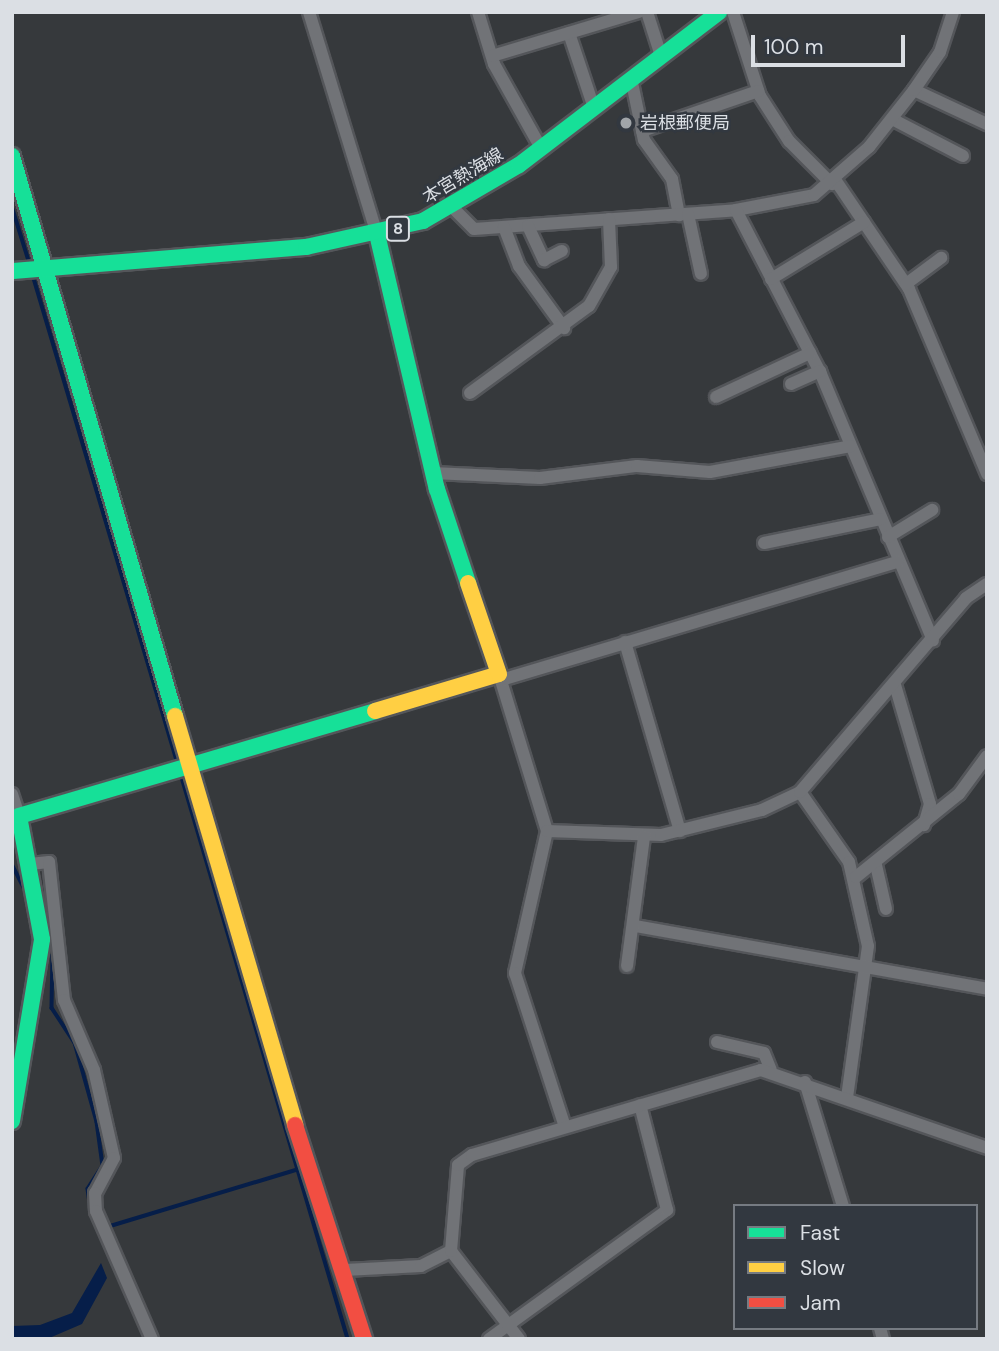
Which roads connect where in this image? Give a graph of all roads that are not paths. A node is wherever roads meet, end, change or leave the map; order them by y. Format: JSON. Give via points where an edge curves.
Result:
{"nodes":[{"id":1,"x":478,"y":12,"type":"edge"},
{"id":2,"x":639,"y":12,"type":"edge"},
{"id":3,"x":648,"y":12,"type":"edge"},
{"id":4,"x":719,"y":12,"type":"edge"},
{"id":5,"x":733,"y":12,"type":"edge"},
{"id":6,"x":953,"y":12,"type":"edge"},
{"id":7,"x":312,"y":13,"type":"edge"},
{"id":8,"x":569,"y":33,"type":"junction"},
{"id":9,"x":492,"y":56,"type":"junction"},
{"id":10,"x":660,"y":56,"type":"junction"},
{"id":11,"x":631,"y":78,"type":"junction"},
{"id":12,"x":914,"y":90,"type":"junction"},
{"id":13,"x":758,"y":91,"type":"junction"},
{"id":14,"x":594,"y":108,"type":"junction"},
{"id":15,"x":892,"y":119,"type":"junction"},
{"id":16,"x":987,"y":124,"type":"edge"},
{"id":17,"x":642,"y":131,"type":"junction"},
{"id":18,"x":541,"y":148,"type":"junction"},
{"id":19,"x":12,"y":156,"type":"edge"},
{"id":20,"x":963,"y":156,"type":"dead end"},
{"id":21,"x":834,"y":183,"type":"junction"},
{"id":22,"x":452,"y":207,"type":"junction"},
{"id":23,"x":736,"y":210,"type":"junction"},
{"id":24,"x":684,"y":214,"type":"junction"},
{"id":25,"x":609,"y":219,"type":"junction"},
{"id":26,"x":864,"y":222,"type":"junction"},
{"id":27,"x":528,"y":226,"type":"junction"},
{"id":28,"x":503,"y":227,"type":"junction"},
{"id":29,"x":377,"y":234,"type":"junction"},
{"id":30,"x":562,"y":251,"type":"dead end"},
{"id":31,"x":941,"y":258,"type":"dead end"},
{"id":32,"x":44,"y":268,"type":"junction"},
{"id":33,"x":12,"y":271,"type":"edge"},
{"id":34,"x":701,"y":274,"type":"dead end"},
{"id":35,"x":771,"y":279,"type":"junction"},
{"id":36,"x":906,"y":284,"type":"junction"},
{"id":37,"x":564,"y":328,"type":"junction"},
{"id":38,"x":810,"y":353,"type":"junction"},
{"id":39,"x":820,"y":371,"type":"junction"},
{"id":40,"x":791,"y":384,"type":"dead end"},
{"id":41,"x":470,"y":393,"type":"dead end"},
{"id":42,"x":716,"y":397,"type":"dead end"},
{"id":43,"x":987,"y":435,"type":"edge"},
{"id":44,"x":974,"y":441,"type":"junction"},
{"id":45,"x":851,"y":446,"type":"junction"},
{"id":46,"x":433,"y":474,"type":"junction"},
{"id":47,"x":987,"y":474,"type":"edge"},
{"id":48,"x":932,"y":510,"type":"dead end"},
{"id":49,"x":881,"y":519,"type":"junction"},
{"id":50,"x":888,"y":537,"type":"junction"},
{"id":51,"x":765,"y":543,"type":"dead end"},
{"id":52,"x":898,"y":562,"type":"junction"},
{"id":53,"x":987,"y":584,"type":"edge"},
{"id":54,"x":933,"y":640,"type":"junction"},
{"id":55,"x":625,"y":642,"type":"junction"},
{"id":56,"x":500,"y":677,"type":"junction"},
{"id":57,"x":895,"y":685,"type":"junction"},
{"id":58,"x":987,"y":756,"type":"edge"},
{"id":59,"x":190,"y":765,"type":"junction"},
{"id":60,"x":800,"y":792,"type":"junction"},
{"id":61,"x":12,"y":794,"type":"edge"},
{"id":62,"x":16,"y":817,"type":"edge"},
{"id":63,"x":924,"y":825,"type":"junction"},
{"id":64,"x":547,"y":831,"type":"junction"},
{"id":65,"x":680,"y":831,"type":"junction"},
{"id":66,"x":644,"y":836,"type":"junction"},
{"id":67,"x":30,"y":864,"type":"junction"},
{"id":68,"x":876,"y":865,"type":"junction"},
{"id":69,"x":856,"y":877,"type":"junction"},
{"id":70,"x":886,"y":909,"type":"dead end"},
{"id":71,"x":635,"y":926,"type":"junction"},
{"id":72,"x":626,"y":966,"type":"dead end"},
{"id":73,"x":870,"y":967,"type":"junction"},
{"id":74,"x":987,"y":989,"type":"edge"},
{"id":75,"x":717,"y":1042,"type":"dead end"},
{"id":76,"x":771,"y":1070,"type":"junction"},
{"id":77,"x":805,"y":1082,"type":"junction"},
{"id":78,"x":847,"y":1097,"type":"junction"},
{"id":79,"x":640,"y":1105,"type":"junction"},
{"id":80,"x":12,"y":1121,"type":"edge"},
{"id":81,"x":565,"y":1127,"type":"junction"},
{"id":82,"x":987,"y":1148,"type":"edge"},
{"id":83,"x":842,"y":1204,"type":"edge"},
{"id":84,"x":452,"y":1251,"type":"junction"},
{"id":85,"x":345,"y":1270,"type":"junction"},
{"id":86,"x":509,"y":1325,"type":"junction"},
{"id":87,"x":152,"y":1339,"type":"edge"},
{"id":88,"x":364,"y":1339,"type":"edge"},
{"id":89,"x":489,"y":1339,"type":"edge"},
{"id":90,"x":519,"y":1339,"type":"edge"}],
"edges":[{"from":1,"to":9,"type":"street"},
{"from":2,"to":8,"type":"street"},
{"from":3,"to":10,"type":"street"},
{"from":4,"to":10,"type":"street","name":"本宮熱海線","number":"8"},
{"from":5,"to":13,"type":"street"},
{"from":6,"to":12,"type":"street","via":[[940,52]]},
{"from":7,"to":29,"type":"street"},
{"from":8,"to":9,"type":"street"},
{"from":8,"to":14,"type":"street"},
{"from":9,"to":18,"type":"street"},
{"from":10,"to":11,"type":"street","name":"本宮熱海線","number":"8"},
{"from":11,"to":14,"type":"street","name":"本宮熱海線","number":"8"},
{"from":11,"to":17,"type":"street"},
{"from":12,"to":15,"type":"street"},
{"from":12,"to":16,"type":"street"},
{"from":13,"to":17,"type":"street"},
{"from":13,"to":21,"type":"street","via":[[789,141]]},
{"from":14,"to":18,"type":"street","name":"本宮熱海線","number":"8"},
{"from":15,"to":20,"type":"street"},
{"from":15,"to":21,"type":"street"},
{"from":17,"to":24,"type":"street","via":[[672,179]]},
{"from":18,"to":22,"type":"street","name":"本宮熱海線","number":"8"},
{"from":19,"to":32,"type":"street"},
{"from":21,"to":23,"type":"street","via":[[799,200]]},
{"from":21,"to":26,"type":"street"},
{"from":22,"to":28,"type":"street","via":[[468,229]]},
{"from":22,"to":29,"type":"street","name":"本宮熱海線","number":"8"},
{"from":23,"to":24,"type":"street"},
{"from":23,"to":35,"type":"street"},
{"from":24,"to":25,"type":"street"},
{"from":24,"to":34,"type":"street"},
{"from":25,"to":27,"type":"street"},
{"from":25,"to":37,"type":"street","via":[[611,267],[589,306]]},
{"from":26,"to":35,"type":"street"},
{"from":26,"to":36,"type":"street"},
{"from":27,"to":28,"type":"street"},
{"from":27,"to":30,"type":"street","via":[[544,260]]},
{"from":28,"to":37,"type":"street","via":[[519,266]]},
{"from":29,"to":32,"type":"street","name":"本宮熱海線","number":"8","via":[[306,247]]},
{"from":29,"to":46,"type":"street"},
{"from":31,"to":36,"type":"street"},
{"from":32,"to":33,"type":"street","name":"本宮熱海線","number":"8"},
{"from":32,"to":59,"type":"street"},
{"from":35,"to":38,"type":"street"},
{"from":36,"to":44,"type":"street"},
{"from":37,"to":41,"type":"street","via":[[507,361]]},
{"from":38,"to":39,"type":"street"},
{"from":38,"to":42,"type":"street"},
{"from":39,"to":40,"type":"street"},
{"from":39,"to":45,"type":"street"},
{"from":43,"to":44,"type":"street"},
{"from":44,"to":47,"type":"street"},
{"from":45,"to":46,"type":"street","via":[[710,472],[637,466],[540,478]]},
{"from":45,"to":49,"type":"street"},
{"from":46,"to":56,"type":"street"},
{"from":48,"to":50,"type":"street"},
{"from":49,"to":50,"type":"street"},
{"from":49,"to":51,"type":"street"},
{"from":50,"to":52,"type":"street"},
{"from":52,"to":54,"type":"street"},
{"from":52,"to":55,"type":"street"},
{"from":53,"to":54,"type":"street","via":[[966,598]]},
{"from":54,"to":57,"type":"street"},
{"from":55,"to":56,"type":"street"},
{"from":55,"to":65,"type":"street"},
{"from":56,"to":59,"type":"street"},
{"from":56,"to":64,"type":"street"},
{"from":57,"to":60,"type":"street"},
{"from":57,"to":63,"type":"street","via":[[930,804]]},
{"from":58,"to":63,"type":"street"},
{"from":59,"to":62,"type":"street"},
{"from":59,"to":85,"type":"street","via":[[301,1147]]},
{"from":60,"to":65,"type":"street","via":[[762,810]]},
{"from":60,"to":69,"type":"street"},
{"from":61,"to":62,"type":"street"},
{"from":62,"to":67,"type":"street"},
{"from":63,"to":68,"type":"street"},
{"from":64,"to":66,"type":"street"},
{"from":64,"to":81,"type":"street","via":[[515,974]]},
{"from":65,"to":66,"type":"street"},
{"from":66,"to":71,"type":"street"},
{"from":67,"to":80,"type":"street","via":[[42,939],[25,1072]]},
{"from":67,"to":87,"type":"street","via":[[49,862],[64,1000],[94,1070],[114,1158],[95,1193],[96,1211]]},
{"from":68,"to":69,"type":"street"},
{"from":68,"to":70,"type":"street"},
{"from":69,"to":73,"type":"street"},
{"from":71,"to":72,"type":"street"},
{"from":71,"to":73,"type":"street"},
{"from":73,"to":74,"type":"street"},
{"from":73,"to":78,"type":"street"},
{"from":75,"to":76,"type":"street","via":[[764,1053]]},
{"from":76,"to":77,"type":"street"},
{"from":76,"to":79,"type":"street"},
{"from":77,"to":78,"type":"street"},
{"from":77,"to":83,"type":"street"},
{"from":78,"to":82,"type":"street"},
{"from":79,"to":81,"type":"street"},
{"from":79,"to":86,"type":"street","via":[[667,1210]]},
{"from":81,"to":84,"type":"street","via":[[461,1160]]},
{"from":84,"to":85,"type":"street","via":[[421,1265]]},
{"from":84,"to":86,"type":"street"},
{"from":85,"to":88,"type":"street"},
{"from":86,"to":89,"type":"street"},
{"from":86,"to":90,"type":"street"}]}
